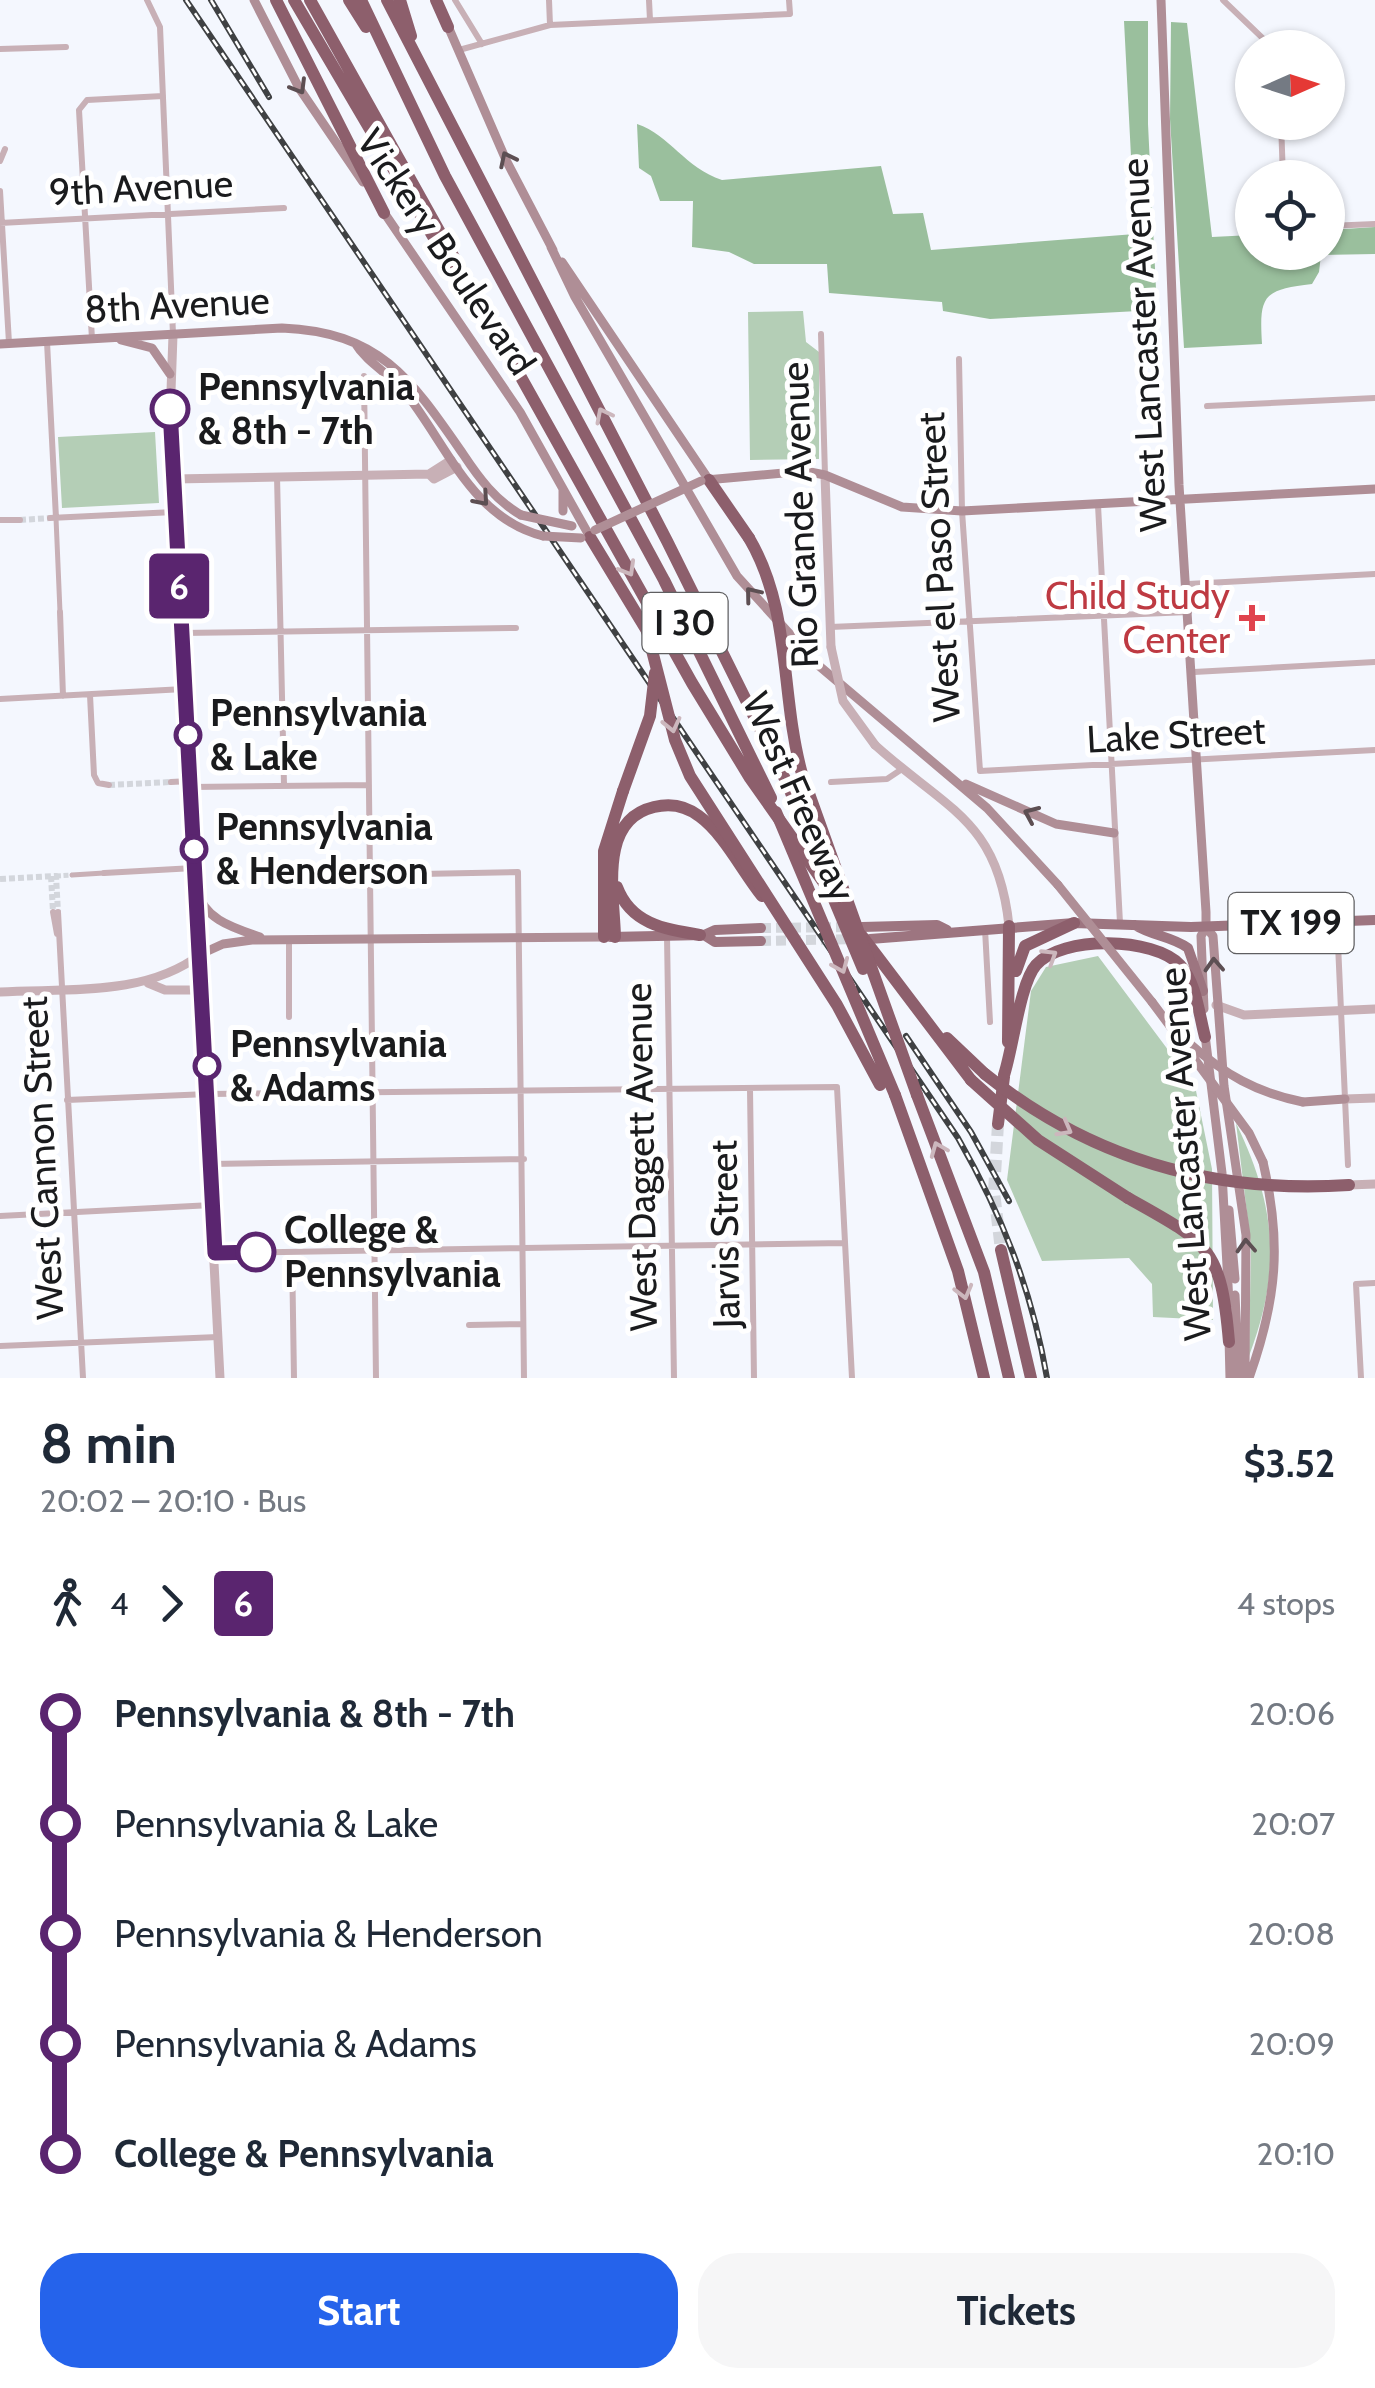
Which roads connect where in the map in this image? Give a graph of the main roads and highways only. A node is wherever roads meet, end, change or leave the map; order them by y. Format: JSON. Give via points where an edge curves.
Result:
{"nodes":[{"id":1,"x":254,"y":0,"type":"edge"},
{"id":2,"x":276,"y":0,"type":"edge"},
{"id":3,"x":294,"y":0,"type":"edge"},
{"id":4,"x":310,"y":0,"type":"edge"},
{"id":5,"x":349,"y":0,"type":"edge"},
{"id":6,"x":361,"y":0,"type":"edge"},
{"id":7,"x":386,"y":0,"type":"edge"},
{"id":8,"x":400,"y":0,"type":"edge"},
{"id":9,"x":437,"y":0,"type":"edge"},
{"id":10,"x":1160,"y":0,"type":"edge"},
{"id":11,"x":448,"y":27,"type":"joint"},
{"id":12,"x":414,"y":49,"type":"junction"},
{"id":13,"x":393,"y":72,"type":"junction"},
{"id":14,"x":384,"y":213,"type":"junction"},
{"id":15,"x":550,"y":246,"type":"junction"},
{"id":16,"x":114,"y":338,"type":"junction"},
{"id":17,"x":4,"y":344,"type":"edge"},
{"id":18,"x":355,"y":344,"type":"junction"},
{"id":19,"x":170,"y":374,"type":"road end"},
{"id":20,"x":547,"y":422,"type":"junction"},
{"id":21,"x":705,"y":480,"type":"junction"},
{"id":22,"x":562,"y":486,"type":"junction"},
{"id":23,"x":1375,"y":489,"type":"edge"},
{"id":24,"x":1180,"y":500,"type":"junction"},
{"id":25,"x":552,"y":525,"type":"junction"},
{"id":26,"x":584,"y":531,"type":"junction"},
{"id":27,"x":647,"y":632,"type":"junction"},
{"id":28,"x":952,"y":778,"type":"junction"},
{"id":29,"x":1114,"y":833,"type":"road end"},
{"id":30,"x":614,"y":875,"type":"junction"},
{"id":31,"x":197,"y":890,"type":"road end"},
{"id":32,"x":1375,"y":920,"type":"edge"},
{"id":33,"x":783,"y":921,"type":"junction"},
{"id":34,"x":1074,"y":922,"type":"junction"},
{"id":35,"x":1134,"y":924,"type":"junction"},
{"id":36,"x":1009,"y":926,"type":"junction"},
{"id":37,"x":1206,"y":926,"type":"junction"},
{"id":38,"x":862,"y":927,"type":"tunnel mouth"},
{"id":39,"x":947,"y":930,"type":"junction"},
{"id":40,"x":702,"y":935,"type":"junction"},
{"id":41,"x":761,"y":935,"type":"tunnel mouth"},
{"id":42,"x":610,"y":937,"type":"junction"},
{"id":43,"x":870,"y":939,"type":"tunnel mouth"},
{"id":44,"x":268,"y":940,"type":"junction"},
{"id":45,"x":200,"y":954,"type":"road end"},
{"id":46,"x":1203,"y":991,"type":"junction"},
{"id":47,"x":1012,"y":998,"type":"junction"},
{"id":48,"x":917,"y":1008,"type":"junction"},
{"id":49,"x":1169,"y":1024,"type":"junction"},
{"id":50,"x":1205,"y":1037,"type":"junction"},
{"id":51,"x":1004,"y":1075,"type":"junction"},
{"id":52,"x":917,"y":1096,"type":"junction"},
{"id":53,"x":1345,"y":1099,"type":"road end"},
{"id":54,"x":998,"y":1124,"type":"tunnel mouth"},
{"id":55,"x":1222,"y":1173,"type":"junction"},
{"id":56,"x":1350,"y":1185,"type":"road end"},
{"id":57,"x":938,"y":1208,"type":"junction"},
{"id":58,"x":1001,"y":1250,"type":"tunnel mouth"},
{"id":59,"x":1229,"y":1342,"type":"junction"},
{"id":60,"x":984,"y":1378,"type":"edge"},
{"id":61,"x":1010,"y":1378,"type":"edge"},
{"id":62,"x":1030,"y":1378,"type":"edge"},
{"id":63,"x":1230,"y":1378,"type":"edge"},
{"id":64,"x":1244,"y":1378,"type":"edge"}],
"edges":[{"from":1,"to":14,"type":"main road","name":"Vickery Boulevard","one_way":true,"via":[[299,88]]},
{"from":2,"to":14,"type":"highway"},
{"from":3,"to":20,"type":"highway"},
{"from":4,"to":20,"type":"highway"},
{"from":5,"to":13,"type":"highway"},
{"from":6,"to":13,"type":"highway","name":"West Freeway","number":"I 30"},
{"from":7,"to":12,"type":"highway","name":"West Freeway","number":"I 30"},
{"from":8,"to":12,"type":"highway"},
{"from":9,"to":11,"type":"highway"},
{"from":10,"to":24,"type":"main road","name":"West Lancaster Avenue"},
{"from":15,"to":11,"type":"main road","one_way":true},
{"from":52,"to":12,"type":"highway","name":"West Freeway","number":"I 30","one_way":true,"bridge":true,"via":[[788,785]]},
{"from":13,"to":57,"type":"highway","name":"West Freeway","number":"I 30","one_way":true,"bridge":true,"via":[[664,580],[776,812]]},
{"from":14,"to":22,"type":"main road","name":"Vickery Boulevard","via":[[505,389]]},
{"from":15,"to":21,"type":"main road"},
{"from":28,"to":15,"type":"main road","one_way":true,"via":[[818,665],[737,576]]},
{"from":16,"to":17,"type":"main road","name":"8th Avenue"},
{"from":16,"to":18,"type":"main road","name":"8th Avenue","via":[[292,328]]},
{"from":16,"to":19,"type":"main road","via":[[152,348]]},
{"from":18,"to":25,"type":"main road","name":"8th Avenue","bridge":true,"via":[[379,353],[406,376],[486,486],[520,515]]},
{"from":18,"to":26,"type":"main road","one_way":true,"bridge":true,"via":[[404,392],[493,512],[532,533]]},
{"from":20,"to":48,"type":"highway","one_way":true,"via":[[724,738]]},
{"from":21,"to":24,"type":"main road","via":[[826,474],[902,508],[962,511]]},
{"from":21,"to":26,"type":"main road","bridge":true},
{"from":21,"to":52,"type":"highway","bridge":true,"via":[[749,538],[778,610],[802,774]]},
{"from":22,"to":25,"type":"main road","bridge":true,"via":[[563,511]]},
{"from":22,"to":26,"type":"main road","name":"Vickery Boulevard"},
{"from":23,"to":24,"type":"main road"},
{"from":24,"to":37,"type":"main road","name":"West Lancaster Avenue"},
{"from":25,"to":26,"type":"main road","name":"8th Avenue","bridge":true},
{"from":26,"to":27,"type":"highway"},
{"from":27,"to":33,"type":"highway","one_way":true,"bridge":true,"via":[[690,776]]},
{"from":27,"to":42,"type":"highway","bridge":true,"via":[[655,696],[604,851]]},
{"from":29,"to":28,"type":"main road","one_way":true,"via":[[1056,824]]},
{"from":28,"to":49,"type":"main road","bridge":true,"via":[[1058,885]]},
{"from":30,"to":33,"type":"highway","bridge":true,"via":[[624,825],[640,812],[681,807],[702,818]]},
{"from":30,"to":40,"type":"highway","via":[[624,903],[639,918]]},
{"from":30,"to":42,"type":"highway"},
{"from":31,"to":44,"type":"main road","via":[[202,905],[221,921]]},
{"from":32,"to":37,"type":"main road","number":"TX 199"},
{"from":33,"to":57,"type":"highway","bridge":true,"via":[[837,1005]]},
{"from":34,"to":35,"type":"main road","number":"TX 199"},
{"from":34,"to":36,"type":"main road","number":"TX 199"},
{"from":34,"to":47,"type":"highway","via":[[1022,950]]},
{"from":35,"to":37,"type":"main road","number":"TX 199"},
{"from":35,"to":46,"type":"main road","via":[[1188,948]]},
{"from":36,"to":39,"type":"main road","number":"TX 199"},
{"from":36,"to":47,"type":"highway"},
{"from":37,"to":46,"type":"main road","name":"West Lancaster Avenue"},
{"from":64,"to":37,"type":"main road","name":"West Lancaster Avenue","one_way":true,"via":[[1246,1235],[1213,936]]},
{"from":38,"to":39,"type":"main road","number":"TX 199"},
{"from":39,"to":43,"type":"main road","number":"TX 199"},
{"from":40,"to":41,"type":"main road","via":[[715,942]]},
{"from":40,"to":42,"type":"main road"},
{"from":42,"to":44,"type":"main road"},
{"from":44,"to":45,"type":"main road","via":[[223,944]]},
{"from":46,"to":50,"type":"main road","name":"West Lancaster Avenue"},
{"from":47,"to":51,"type":"highway"},
{"from":48,"to":56,"type":"highway","one_way":true,"bridge":true,"via":[[985,1074],[1053,1122],[1144,1164],[1248,1186]]},
{"from":48,"to":59,"type":"highway","bridge":true,"via":[[971,1080],[1030,1134],[1209,1252],[1223,1284]]},
{"from":49,"to":53,"type":"main road","bridge":true,"via":[[1266,1094],[1302,1102]]},
{"from":49,"to":64,"type":"main road","bridge":true,"via":[[1231,1106],[1263,1162],[1277,1266]]},
{"from":51,"to":50,"type":"highway","one_way":true,"via":[[1029,976],[1045,956],[1068,946],[1145,947],[1170,956],[1189,978]]},
{"from":50,"to":55,"type":"main road","name":"West Lancaster Avenue"},
{"from":51,"to":54,"type":"highway"},
{"from":61,"to":52,"type":"highway","name":"West Freeway","number":"I 30","one_way":true,"via":[[984,1272]]},
{"from":55,"to":59,"type":"main road","name":"West Lancaster Avenue"},
{"from":55,"to":64,"type":"main road"},
{"from":57,"to":60,"type":"highway","name":"West Freeway","number":"I 30","one_way":true},
{"from":58,"to":62,"type":"highway"},
{"from":59,"to":63,"type":"main road","name":"West Lancaster Avenue"}]}
